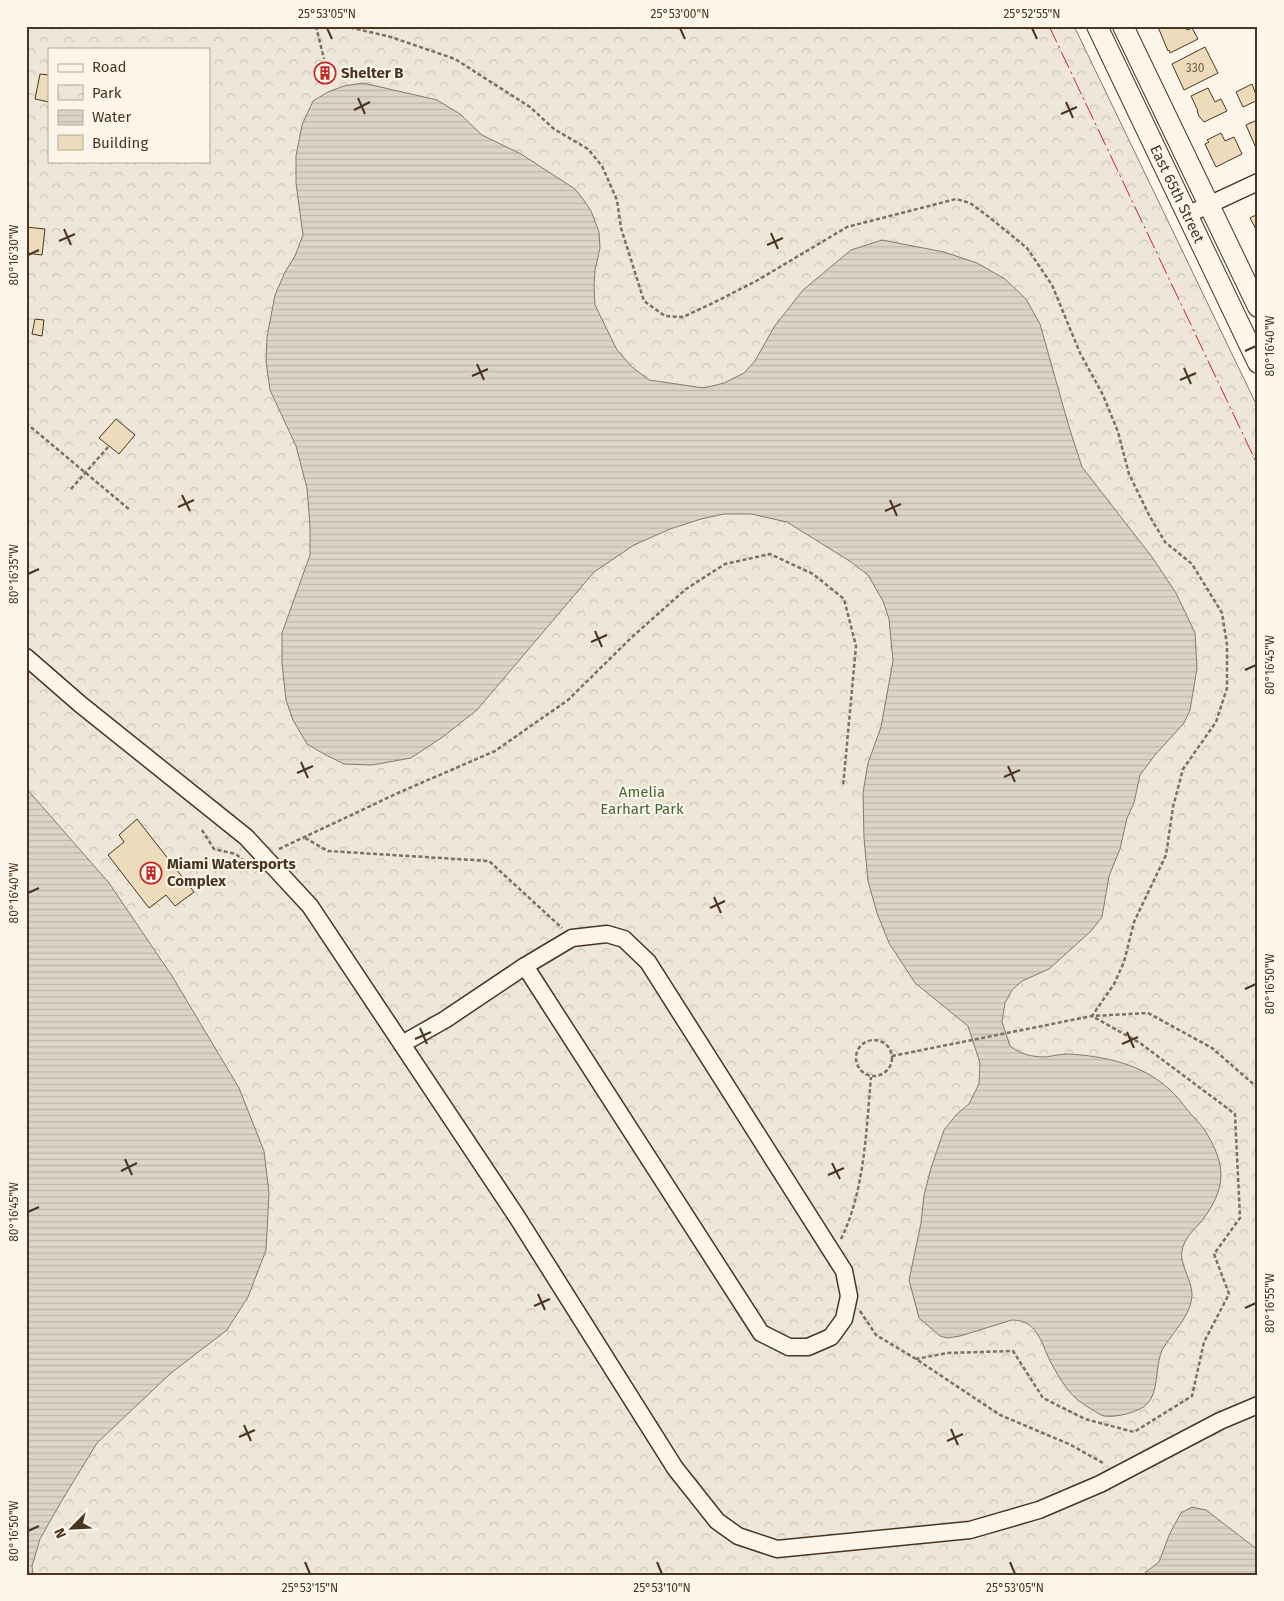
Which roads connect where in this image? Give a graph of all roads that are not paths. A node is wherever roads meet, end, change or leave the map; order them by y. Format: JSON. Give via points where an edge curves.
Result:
{"nodes":[{"id":1,"x":1097,"y":26,"type":"edge"},
{"id":2,"x":1123,"y":26,"type":"edge"},
{"id":3,"x":1258,"y":182,"type":"edge"},
{"id":4,"x":1208,"y":205,"type":"junction"},
{"id":5,"x":1187,"y":215,"type":"junction"},
{"id":6,"x":1258,"y":307,"type":"edge"},
{"id":7,"x":1258,"y":363,"type":"edge"},
{"id":8,"x":26,"y":657,"type":"edge"},
{"id":9,"x":525,"y":966,"type":"junction"},
{"id":10,"x":402,"y":1044,"type":"junction"},
{"id":11,"x":1258,"y":1404,"type":"edge"}],
"edges":[{"from":1,"to":5,"type":"main road","name":"East 65th Street"},
{"from":2,"to":4,"type":"main road","name":"East 65th Street"},
{"from":3,"to":4,"type":"street"},
{"from":4,"to":5,"type":"street"},
{"from":4,"to":6,"type":"main road","name":"East 65th Street"},
{"from":5,"to":7,"type":"main road","name":"East 65th Street"},
{"from":8,"to":10,"type":"street","via":[[246,837],[310,906]]},
{"from":9,"to":9,"type":"street","via":[[761,1332],[789,1347],[808,1347],[831,1337],[844,1319],[849,1296],[844,1271],[648,962],[624,939],[607,934],[572,938]]},
{"from":9,"to":10,"type":"street"},
{"from":10,"to":11,"type":"street","via":[[517,1217],[676,1468],[717,1521],[738,1536],[777,1548],[970,1530],[1039,1510],[1100,1484]]}]}
